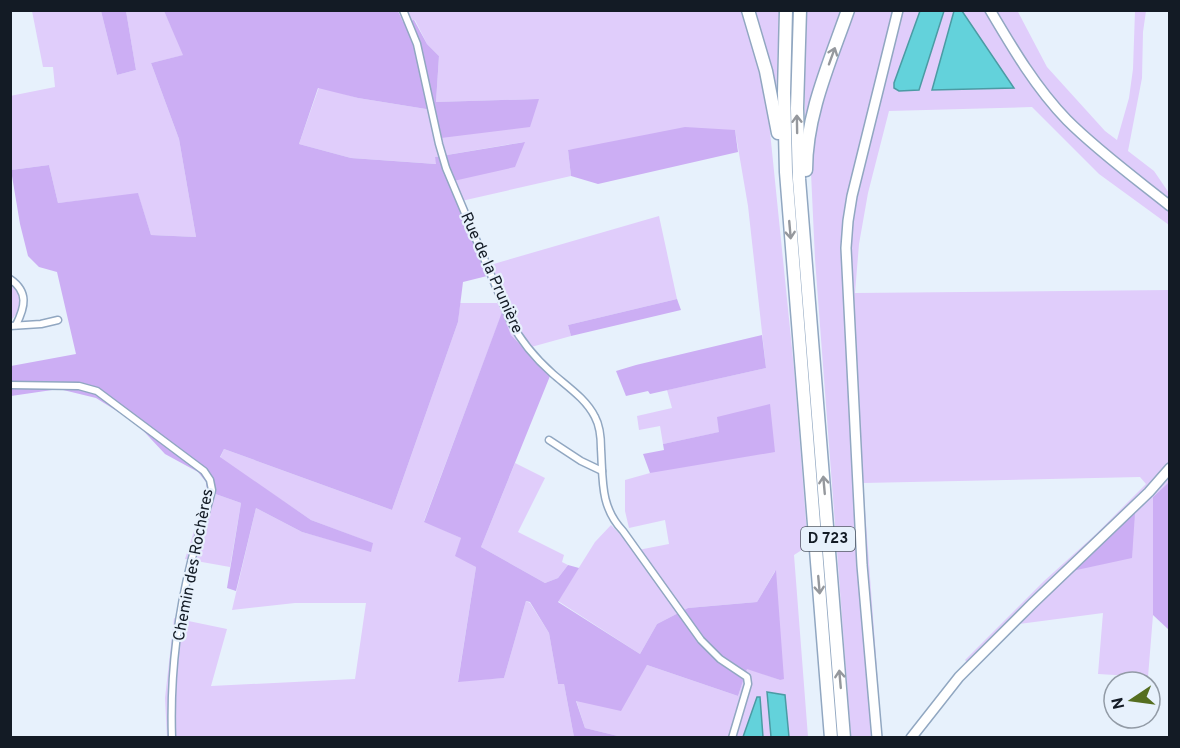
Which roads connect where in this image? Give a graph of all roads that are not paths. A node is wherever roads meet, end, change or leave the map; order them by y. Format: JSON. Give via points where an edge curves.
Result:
{"nodes":[{"id":1,"x":403,"y":10,"type":"edge"},
{"id":2,"x":748,"y":10,"type":"edge"},
{"id":3,"x":786,"y":10,"type":"edge"},
{"id":4,"x":800,"y":10,"type":"edge"},
{"id":5,"x":848,"y":10,"type":"edge"},
{"id":6,"x":898,"y":10,"type":"edge"},
{"id":7,"x":990,"y":10,"type":"edge"},
{"id":8,"x":786,"y":172,"type":"junction"},
{"id":9,"x":1170,"y":206,"type":"edge"},
{"id":10,"x":803,"y":224,"type":"junction"},
{"id":11,"x":10,"y":279,"type":"edge"},
{"id":12,"x":58,"y":320,"type":"dead end"},
{"id":13,"x":13,"y":325,"type":"edge"},
{"id":14,"x":10,"y":385,"type":"edge"},
{"id":15,"x":549,"y":440,"type":"dead end"},
{"id":16,"x":1170,"y":468,"type":"edge"},
{"id":17,"x":602,"y":471,"type":"junction"},
{"id":18,"x":172,"y":738,"type":"edge"},
{"id":19,"x":732,"y":738,"type":"edge"},
{"id":20,"x":831,"y":738,"type":"edge"},
{"id":21,"x":844,"y":738,"type":"edge"},
{"id":22,"x":877,"y":738,"type":"edge"},
{"id":23,"x":911,"y":738,"type":"edge"}],
"edges":[{"from":1,"to":17,"type":"street","name":"Rue de la Prunière","via":[[417,44],[447,168],[510,320],[532,354],[584,400],[596,418]]},
{"from":2,"to":8,"type":"highway","via":[[766,71],[780,160]]},
{"from":3,"to":8,"type":"highway","number":"D 723"},
{"from":10,"to":4,"type":"highway","number":"D 723","one_way":true,"via":[[797,119]]},
{"from":10,"to":5,"type":"highway","one_way":true,"via":[[808,209],[806,160],[810,127]]},
{"from":6,"to":22,"type":"street","via":[[852,196],[846,248],[862,565]]},
{"from":7,"to":9,"type":"street","via":[[1019,59],[1067,119]]},
{"from":8,"to":20,"type":"highway","number":"D 723","one_way":true},
{"from":21,"to":10,"type":"highway","number":"D 723","one_way":true},
{"from":11,"to":13,"type":"street","via":[[25,299],[24,310]]},
{"from":12,"to":13,"type":"street"},
{"from":14,"to":18,"type":"street","name":"Chemin des Rochères","via":[[79,386],[97,391],[204,471],[210,480],[212,490],[190,565],[180,621]]},
{"from":15,"to":17,"type":"street"},
{"from":16,"to":23,"type":"street","via":[[959,677]]},
{"from":17,"to":19,"type":"street","name":"Rue de la Prunière","via":[[605,503],[613,520],[710,650],[747,677]]}]}
